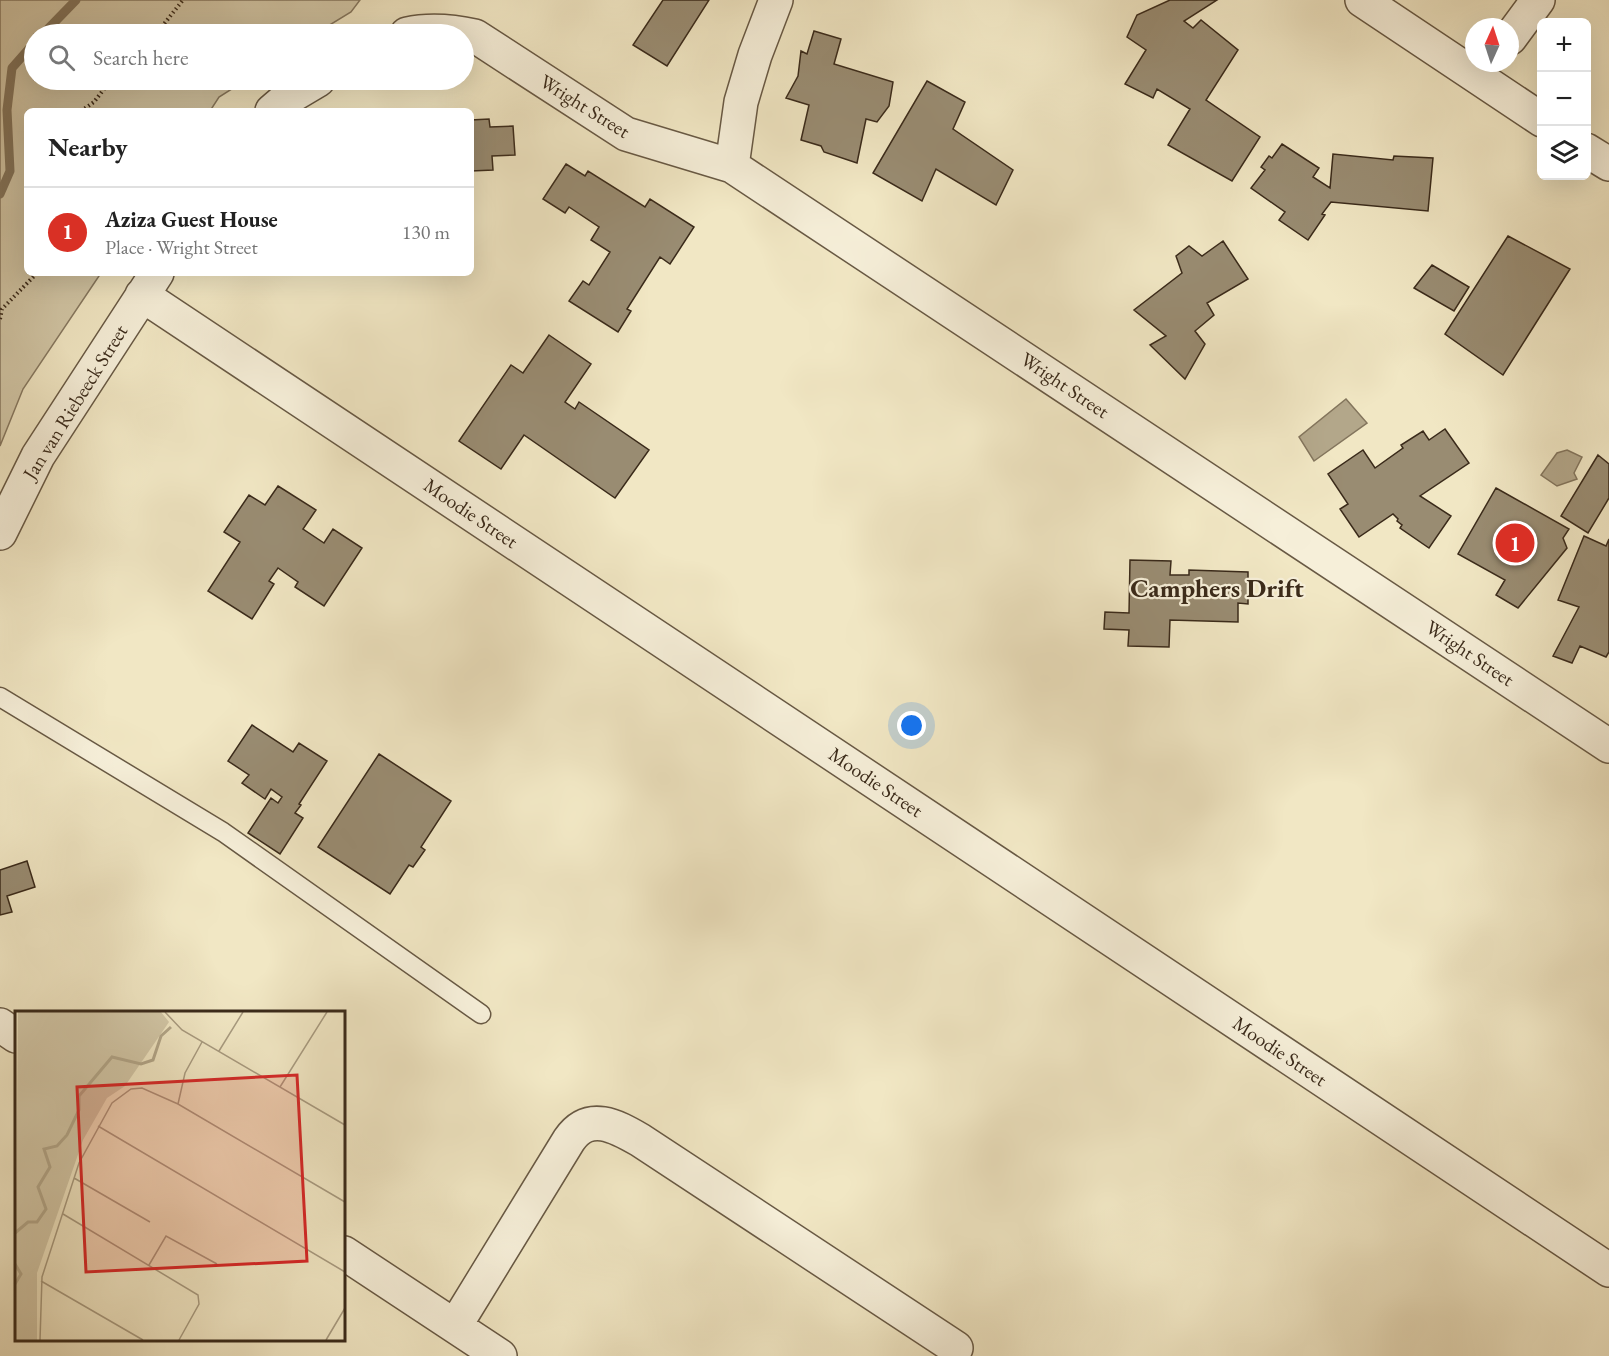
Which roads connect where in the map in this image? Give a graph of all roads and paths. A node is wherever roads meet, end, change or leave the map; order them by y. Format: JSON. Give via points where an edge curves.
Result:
{"nodes":[{"id":1,"x":183,"y":0,"type":"edge"},
{"id":2,"x":776,"y":0,"type":"edge"},
{"id":3,"x":1362,"y":0,"type":"edge"},
{"id":4,"x":1538,"y":0,"type":"edge"},
{"id":5,"x":164,"y":24,"type":"edge"},
{"id":6,"x":1519,"y":26,"type":"edge"},
{"id":7,"x":474,"y":36,"type":"edge"},
{"id":8,"x":1465,"y":58,"type":"edge"},
{"id":9,"x":1488,"y":72,"type":"edge"},
{"id":10,"x":103,"y":90,"type":"edge"},
{"id":11,"x":301,"y":90,"type":"edge"},
{"id":12,"x":85,"y":108,"type":"edge"},
{"id":13,"x":276,"y":108,"type":"edge"},
{"id":14,"x":1537,"y":116,"type":"edge"},
{"id":15,"x":1591,"y":153,"type":"edge"},
{"id":16,"x":1609,"y":164,"type":"edge"},
{"id":17,"x":732,"y":166,"type":"junction"},
{"id":18,"x":34,"y":276,"type":"edge"},
{"id":19,"x":150,"y":284,"type":"edge"},
{"id":20,"x":0,"y":319,"type":"edge"},
{"id":21,"x":0,"y":534,"type":"edge"},
{"id":22,"x":0,"y":697,"type":"edge"},
{"id":23,"x":1609,"y":746,"type":"edge"},
{"id":24,"x":480,"y":1014,"type":"dead end"},
{"id":25,"x":0,"y":1025,"type":"edge"},
{"id":26,"x":15,"y":1035,"type":"edge"},
{"id":27,"x":345,"y":1254,"type":"edge"},
{"id":28,"x":1609,"y":1270,"type":"edge"},
{"id":29,"x":455,"y":1326,"type":"junction"},
{"id":30,"x":956,"y":1348,"type":"dead end"},
{"id":31,"x":500,"y":1356,"type":"edge"}],
"edges":[{"from":1,"to":5,"type":"path"},
{"from":2,"to":17,"type":"street","via":[[741,102]]},
{"from":3,"to":8,"type":"street"},
{"from":4,"to":6,"type":"street"},
{"from":7,"to":17,"type":"street","name":"Wright Street","via":[[626,134]]},
{"from":9,"to":14,"type":"street"},
{"from":10,"to":12,"type":"path"},
{"from":11,"to":13,"type":"street"},
{"from":15,"to":16,"type":"street"},
{"from":17,"to":23,"type":"street","name":"Wright Street"},
{"from":18,"to":20,"type":"path","via":[[2,309]]},
{"from":19,"to":21,"type":"street","name":"Jan van Riebeeck Street","via":[[38,456]]},
{"from":19,"to":28,"type":"street","name":"Moodie Street"},
{"from":22,"to":24,"type":"lane","via":[[223,832]]},
{"from":25,"to":26,"type":"street"},
{"from":27,"to":29,"type":"street"},
{"from":29,"to":30,"type":"street","via":[[575,1131],[597,1123],[640,1140]]},
{"from":29,"to":31,"type":"street"}]}
